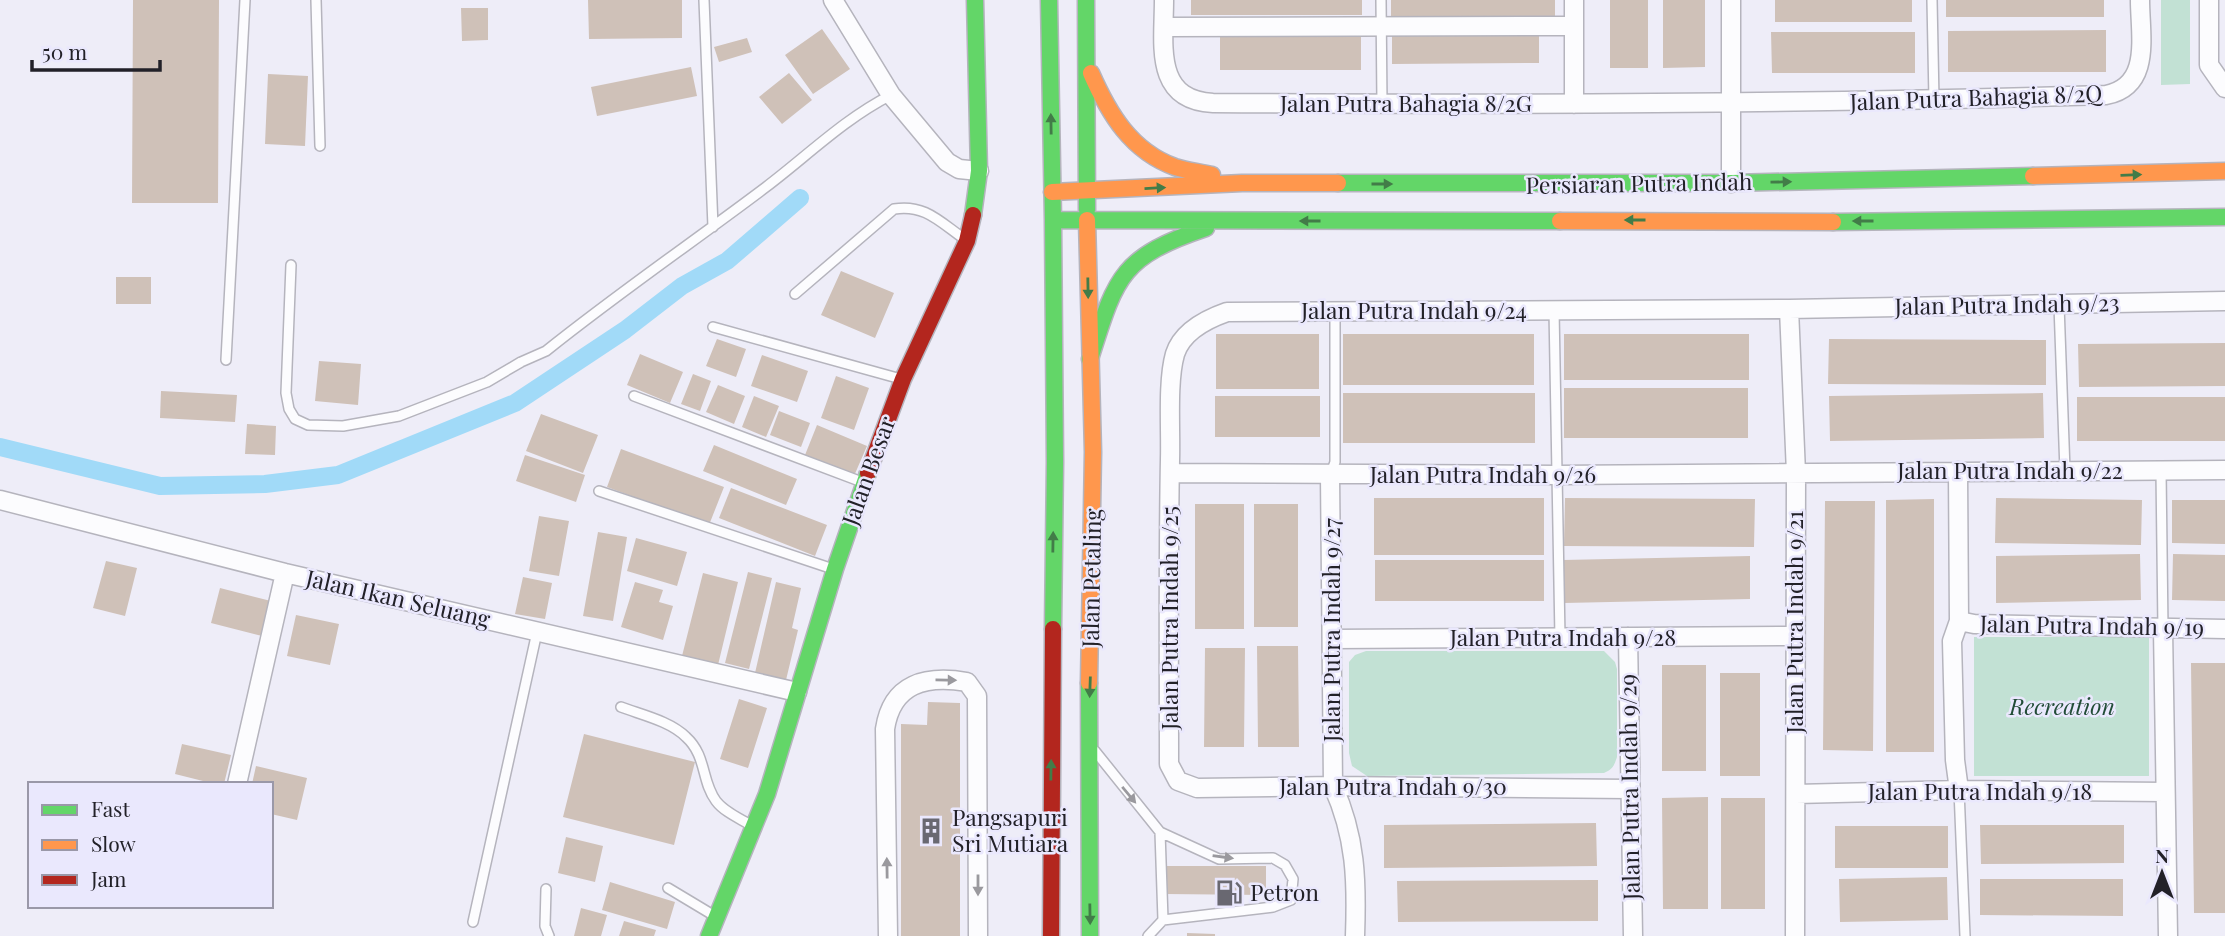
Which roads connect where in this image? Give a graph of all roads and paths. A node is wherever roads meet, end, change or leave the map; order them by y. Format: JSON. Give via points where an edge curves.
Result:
{"nodes":[{"id":1,"x":245,"y":0,"type":"edge"},
{"id":2,"x":316,"y":0,"type":"edge"},
{"id":3,"x":704,"y":0,"type":"edge"},
{"id":4,"x":833,"y":0,"type":"edge"},
{"id":5,"x":975,"y":0,"type":"edge"},
{"id":6,"x":1049,"y":0,"type":"edge"},
{"id":7,"x":1086,"y":0,"type":"edge"},
{"id":8,"x":1164,"y":0,"type":"edge"},
{"id":9,"x":1381,"y":0,"type":"edge"},
{"id":10,"x":1574,"y":0,"type":"edge"},
{"id":11,"x":1731,"y":0,"type":"edge"},
{"id":12,"x":1932,"y":0,"type":"edge"},
{"id":13,"x":2140,"y":0,"type":"edge"},
{"id":14,"x":2209,"y":0,"type":"edge"},
{"id":15,"x":1381,"y":26,"type":"junction"},
{"id":16,"x":1574,"y":26,"type":"junction"},
{"id":17,"x":1164,"y":27,"type":"junction"},
{"id":18,"x":1086,"y":60,"type":"junction"},
{"id":19,"x":2225,"y":88,"type":"edge"},
{"id":20,"x":891,"y":95,"type":"junction"},
{"id":21,"x":1934,"y":100,"type":"junction"},
{"id":22,"x":1382,"y":104,"type":"junction"},
{"id":23,"x":1574,"y":104,"type":"junction"},
{"id":24,"x":1732,"y":104,"type":"junction"},
{"id":25,"x":320,"y":146,"type":"dead end"},
{"id":26,"x":979,"y":171,"type":"junction"},
{"id":27,"x":2225,"y":171,"type":"edge"},
{"id":28,"x":2094,"y":176,"type":"junction"},
{"id":29,"x":1905,"y":179,"type":"junction"},
{"id":30,"x":1242,"y":183,"type":"junction"},
{"id":31,"x":1731,"y":183,"type":"junction"},
{"id":32,"x":1087,"y":191,"type":"junction"},
{"id":33,"x":1052,"y":192,"type":"junction"},
{"id":34,"x":2225,"y":217,"type":"edge"},
{"id":35,"x":1053,"y":220,"type":"junction"},
{"id":36,"x":1087,"y":220,"type":"junction"},
{"id":37,"x":2092,"y":220,"type":"junction"},
{"id":38,"x":1243,"y":221,"type":"junction"},
{"id":39,"x":1893,"y":222,"type":"junction"},
{"id":40,"x":713,"y":227,"type":"junction"},
{"id":41,"x":967,"y":241,"type":"junction"},
{"id":42,"x":291,"y":265,"type":"dead end"},
{"id":43,"x":794,"y":294,"type":"dead end"},
{"id":44,"x":2225,"y":301,"type":"edge"},
{"id":45,"x":2059,"y":305,"type":"junction"},
{"id":46,"x":1789,"y":309,"type":"junction"},
{"id":47,"x":1554,"y":310,"type":"junction"},
{"id":48,"x":1335,"y":311,"type":"junction"},
{"id":49,"x":713,"y":327,"type":"dead end"},
{"id":50,"x":1090,"y":359,"type":"junction"},
{"id":51,"x":226,"y":360,"type":"dead end"},
{"id":52,"x":903,"y":379,"type":"junction"},
{"id":53,"x":634,"y":396,"type":"dead end"},
{"id":54,"x":2225,"y":470,"type":"edge"},
{"id":55,"x":1958,"y":471,"type":"junction"},
{"id":56,"x":2065,"y":471,"type":"junction"},
{"id":57,"x":2161,"y":471,"type":"junction"},
{"id":58,"x":1170,"y":473,"type":"junction"},
{"id":59,"x":1796,"y":473,"type":"junction"},
{"id":60,"x":1330,"y":475,"type":"junction"},
{"id":61,"x":1558,"y":475,"type":"junction"},
{"id":62,"x":864,"y":483,"type":"junction"},
{"id":63,"x":598,"y":491,"type":"dead end"},
{"id":64,"x":0,"y":500,"type":"edge"},
{"id":65,"x":835,"y":569,"type":"junction"},
{"id":66,"x":285,"y":573,"type":"junction"},
{"id":67,"x":1959,"y":621,"type":"junction"},
{"id":68,"x":2163,"y":629,"type":"junction"},
{"id":69,"x":2225,"y":629,"type":"edge"},
{"id":70,"x":537,"y":632,"type":"junction"},
{"id":71,"x":1794,"y":636,"type":"junction"},
{"id":72,"x":1628,"y":637,"type":"junction"},
{"id":73,"x":1560,"y":638,"type":"junction"},
{"id":74,"x":1332,"y":639,"type":"junction"},
{"id":75,"x":797,"y":692,"type":"junction"},
{"id":76,"x":621,"y":707,"type":"dead end"},
{"id":77,"x":1088,"y":741,"type":"junction"},
{"id":78,"x":1169,"y":764,"type":"joint"},
{"id":79,"x":237,"y":782,"type":"edge"},
{"id":80,"x":1333,"y":786,"type":"junction"},
{"id":81,"x":1629,"y":789,"type":"junction"},
{"id":82,"x":1959,"y":790,"type":"junction"},
{"id":83,"x":2165,"y":792,"type":"junction"},
{"id":84,"x":1796,"y":794,"type":"junction"},
{"id":85,"x":754,"y":827,"type":"junction"},
{"id":86,"x":1160,"y":832,"type":"junction"},
{"id":87,"x":668,"y":888,"type":"dead end"},
{"id":88,"x":546,"y":889,"type":"dead end"},
{"id":89,"x":717,"y":918,"type":"junction"},
{"id":90,"x":1163,"y":920,"type":"junction"},
{"id":91,"x":473,"y":922,"type":"dead end"},
{"id":92,"x":549,"y":936,"type":"edge"},
{"id":93,"x":709,"y":936,"type":"edge"},
{"id":94,"x":888,"y":936,"type":"edge"},
{"id":95,"x":978,"y":936,"type":"edge"},
{"id":96,"x":1051,"y":936,"type":"edge"},
{"id":97,"x":1090,"y":936,"type":"edge"},
{"id":98,"x":1148,"y":936,"type":"edge"},
{"id":99,"x":1355,"y":936,"type":"edge"},
{"id":100,"x":1633,"y":936,"type":"edge"},
{"id":101,"x":1795,"y":936,"type":"edge"},
{"id":102,"x":1965,"y":936,"type":"edge"},
{"id":103,"x":2168,"y":936,"type":"edge"}],
"edges":[{"from":1,"to":51,"type":"lane"},
{"from":2,"to":25,"type":"lane"},
{"from":3,"to":40,"type":"lane"},
{"from":4,"to":20,"type":"street"},
{"from":5,"to":26,"type":"main road","name":"Jalan Besar"},
{"from":33,"to":6,"type":"main road","name":"Jalan Petaling","one_way":true},
{"from":7,"to":18,"type":"main road","name":"Jalan Petaling"},
{"from":8,"to":17,"type":"street","name":"Jalan Putra Bahagia 8/2G"},
{"from":9,"to":15,"type":"lane"},
{"from":10,"to":16,"type":"street"},
{"from":11,"to":24,"type":"street"},
{"from":12,"to":21,"type":"lane"},
{"from":13,"to":21,"type":"street","name":"Jalan Putra Bahagia 8/2Q","via":[[2139,69],[2116,93]]},
{"from":14,"to":19,"type":"street","via":[[2209,65]]},
{"from":15,"to":16,"type":"street"},
{"from":15,"to":17,"type":"street"},
{"from":15,"to":22,"type":"lane"},
{"from":16,"to":23,"type":"street"},
{"from":17,"to":22,"type":"street","name":"Jalan Putra Bahagia 8/2G","via":[[1165,66],[1178,92],[1187,99]]},
{"from":18,"to":30,"type":"main road","via":[[1113,118],[1140,149],[1177,167]]},
{"from":18,"to":32,"type":"main road","name":"Jalan Petaling"},
{"from":20,"to":26,"type":"street","via":[[947,162],[958,169]]},
{"from":20,"to":40,"type":"lane","via":[[823,140]]},
{"from":21,"to":24,"type":"street","name":"Jalan Putra Bahagia 8/2Q"},
{"from":22,"to":23,"type":"street","name":"Jalan Putra Bahagia 8/2G"},
{"from":23,"to":24,"type":"street","name":"Jalan Putra Bahagia 8/2G"},
{"from":24,"to":31,"type":"street"},
{"from":26,"to":41,"type":"main road","name":"Jalan Besar"},
{"from":28,"to":27,"type":"main road","name":"Persiaran Putra Indah","one_way":true},
{"from":28,"to":29,"type":"main road","name":"Persiaran Putra Indah"},
{"from":28,"to":37,"type":"main road","via":[[2064,186],[2017,187],[2006,196],[2006,207],[2014,212],[2064,213]]},
{"from":31,"to":29,"type":"main road","name":"Persiaran Putra Indah","one_way":true},
{"from":29,"to":39,"type":"main road","via":[[1967,190],[1973,198],[1971,207]]},
{"from":30,"to":31,"type":"main road","name":"Persiaran Putra Indah","one_way":true},
{"from":32,"to":30,"type":"main road","name":"Persiaran Putra Indah","one_way":true},
{"from":32,"to":33,"type":"main road","name":"Persiaran Putra Indah"},
{"from":32,"to":36,"type":"main road","name":"Jalan Petaling"},
{"from":33,"to":35,"type":"main road","name":"Jalan Petaling"},
{"from":34,"to":37,"type":"main road","name":"Persiaran Putra Indah"},
{"from":35,"to":36,"type":"main road","name":"Persiaran Putra Indah"},
{"from":96,"to":35,"type":"main road","name":"Jalan Petaling","one_way":true},
{"from":36,"to":38,"type":"main road","name":"Persiaran Putra Indah"},
{"from":36,"to":50,"type":"main road","name":"Jalan Petaling","one_way":true},
{"from":37,"to":39,"type":"main road","name":"Persiaran Putra Indah"},
{"from":39,"to":38,"type":"main road","name":"Persiaran Putra Indah","one_way":true},
{"from":38,"to":50,"type":"main road","via":[[1177,237],[1137,262],[1118,282]]},
{"from":40,"to":42,"type":"lane","via":[[546,351],[487,382],[399,416],[343,426],[308,425],[295,419],[289,409]]},
{"from":41,"to":43,"type":"lane","via":[[923,210],[909,206],[894,209]]},
{"from":41,"to":52,"type":"main road","name":"Jalan Besar"},
{"from":44,"to":45,"type":"street","name":"Jalan Putra Indah 9/23"},
{"from":45,"to":46,"type":"street","name":"Jalan Putra Indah 9/23"},
{"from":45,"to":56,"type":"lane"},
{"from":46,"to":47,"type":"street","name":"Jalan Putra Indah 9/24"},
{"from":46,"to":59,"type":"street","name":"Jalan Putra Indah 9/21"},
{"from":47,"to":48,"type":"street","name":"Jalan Putra Indah 9/24"},
{"from":47,"to":61,"type":"lane"},
{"from":48,"to":58,"type":"street","name":"Jalan Putra Indah 9/24","via":[[1227,312],[1200,324],[1180,343],[1172,376]]},
{"from":48,"to":60,"type":"lane","via":[[1335,462]]},
{"from":49,"to":52,"type":"lane"},
{"from":50,"to":77,"type":"main road","name":"Jalan Petaling","one_way":true},
{"from":52,"to":62,"type":"main road","name":"Jalan Besar"},
{"from":53,"to":62,"type":"lane"},
{"from":54,"to":57,"type":"street","name":"Jalan Putra Indah 9/22"},
{"from":55,"to":56,"type":"street","name":"Jalan Putra Indah 9/22"},
{"from":55,"to":59,"type":"street","name":"Jalan Putra Indah 9/22"},
{"from":55,"to":67,"type":"street"},
{"from":56,"to":57,"type":"street","name":"Jalan Putra Indah 9/22"},
{"from":57,"to":68,"type":"lane"},
{"from":58,"to":60,"type":"street","name":"Jalan Putra Indah 9/26"},
{"from":58,"to":78,"type":"street","name":"Jalan Putra Indah 9/25"},
{"from":59,"to":61,"type":"street","name":"Jalan Putra Indah 9/26"},
{"from":59,"to":71,"type":"street","name":"Jalan Putra Indah 9/21"},
{"from":60,"to":61,"type":"street","name":"Jalan Putra Indah 9/26"},
{"from":60,"to":74,"type":"street","name":"Jalan Putra Indah 9/27"},
{"from":61,"to":73,"type":"lane"},
{"from":62,"to":65,"type":"main road","name":"Jalan Besar"},
{"from":63,"to":65,"type":"lane"},
{"from":64,"to":66,"type":"street","name":"Jalan Ikan Seluang"},
{"from":65,"to":75,"type":"main road","name":"Jalan Besar"},
{"from":66,"to":70,"type":"street","name":"Jalan Ikan Seluang"},
{"from":66,"to":79,"type":"street"},
{"from":67,"to":68,"type":"street","name":"Jalan Putra Indah 9/19"},
{"from":67,"to":82,"type":"street","via":[[1952,641]]},
{"from":68,"to":69,"type":"street","name":"Jalan Putra Indah 9/19"},
{"from":68,"to":83,"type":"street"},
{"from":70,"to":75,"type":"street","name":"Jalan Ikan Seluang"},
{"from":70,"to":91,"type":"lane"},
{"from":71,"to":72,"type":"street","name":"Jalan Putra Indah 9/28"},
{"from":71,"to":84,"type":"street","name":"Jalan Putra Indah 9/21"},
{"from":72,"to":73,"type":"street","name":"Jalan Putra Indah 9/28"},
{"from":72,"to":81,"type":"street","name":"Jalan Putra Indah 9/29"},
{"from":73,"to":74,"type":"street","name":"Jalan Putra Indah 9/28"},
{"from":74,"to":80,"type":"street","name":"Jalan Putra Indah 9/27"},
{"from":75,"to":85,"type":"main road","name":"Jalan Besar"},
{"from":76,"to":85,"type":"lane","via":[[686,736],[701,755],[716,802]]},
{"from":77,"to":86,"type":"lane","one_way":true},
{"from":77,"to":97,"type":"main road","name":"Jalan Petaling","one_way":true},
{"from":78,"to":80,"type":"street","name":"Jalan Putra Indah 9/30","via":[[1178,781],[1197,788]]},
{"from":80,"to":81,"type":"street","name":"Jalan Putra Indah 9/30"},
{"from":80,"to":99,"type":"street","via":[[1352,844],[1357,882]]},
{"from":81,"to":100,"type":"street","name":"Jalan Putra Indah 9/29"},
{"from":82,"to":83,"type":"street","name":"Jalan Putra Indah 9/18"},
{"from":82,"to":84,"type":"street","name":"Jalan Putra Indah 9/18"},
{"from":82,"to":102,"type":"lane"},
{"from":83,"to":103,"type":"street"},
{"from":84,"to":101,"type":"street","name":"Jalan Putra Indah 9/21"},
{"from":85,"to":89,"type":"main road","name":"Jalan Besar"},
{"from":86,"to":90,"type":"lane"},
{"from":86,"to":90,"type":"lane","one_way":true,"via":[[1219,859],[1273,858],[1285,864],[1293,878],[1290,900],[1273,907]]},
{"from":87,"to":89,"type":"lane"},
{"from":88,"to":92,"type":"lane"},
{"from":89,"to":93,"type":"main road","name":"Jalan Besar"},
{"from":90,"to":98,"type":"lane"},
{"from":94,"to":95,"type":"street","one_way":true,"via":[[886,722],[893,703],[924,680],[967,682],[976,696]]}]}
